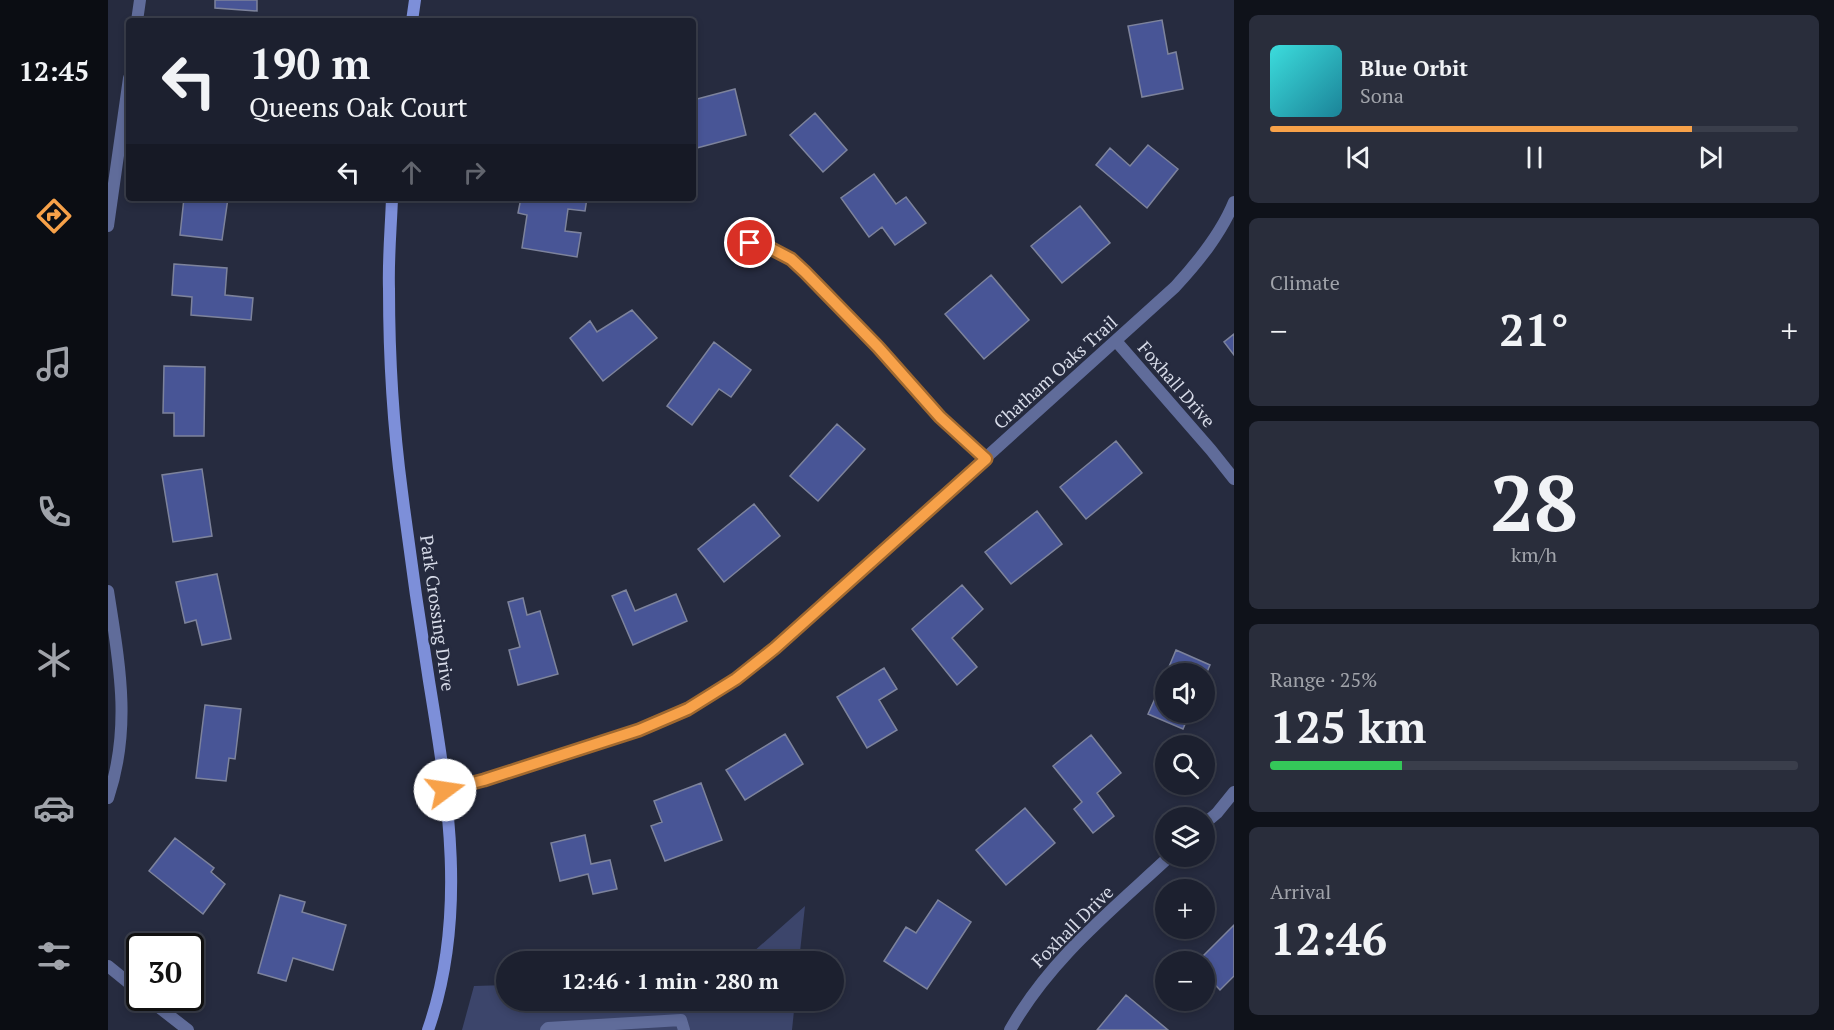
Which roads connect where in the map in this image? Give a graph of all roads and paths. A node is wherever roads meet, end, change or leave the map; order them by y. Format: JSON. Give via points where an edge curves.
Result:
{"nodes":[{"id":1,"x":140,"y":0,"type":"edge"},
{"id":2,"x":416,"y":0,"type":"edge"},
{"id":3,"x":137,"y":18,"type":"edge"},
{"id":4,"x":413,"y":18,"type":"edge"},
{"id":5,"x":126,"y":99,"type":"edge"},
{"id":6,"x":392,"y":201,"type":"edge"},
{"id":7,"x":1234,"y":202,"type":"edge"},
{"id":8,"x":108,"y":226,"type":"edge"},
{"id":9,"x":750,"y":243,"type":"dead end"},
{"id":10,"x":1116,"y":341,"type":"junction"},
{"id":11,"x":986,"y":459,"type":"junction"},
{"id":12,"x":1234,"y":479,"type":"edge"},
{"id":13,"x":108,"y":591,"type":"edge"},
{"id":14,"x":445,"y":790,"type":"junction"},
{"id":15,"x":1234,"y":792,"type":"edge"},
{"id":16,"x":108,"y":798,"type":"edge"},
{"id":17,"x":1215,"y":815,"type":"edge"},
{"id":18,"x":1158,"y":867,"type":"edge"},
{"id":19,"x":108,"y":966,"type":"edge"},
{"id":20,"x":126,"y":981,"type":"edge"},
{"id":21,"x":164,"y":1011,"type":"edge"},
{"id":22,"x":608,"y":1027,"type":"edge"},
{"id":23,"x":188,"y":1030,"type":"edge"},
{"id":24,"x":428,"y":1030,"type":"edge"},
{"id":25,"x":546,"y":1030,"type":"edge"},
{"id":26,"x":684,"y":1030,"type":"edge"},
{"id":27,"x":1010,"y":1030,"type":"edge"}],
"edges":[{"from":1,"to":3,"type":"street"},
{"from":2,"to":4,"type":"street"},
{"from":5,"to":8,"type":"street"},
{"from":6,"to":14,"type":"street","name":"Park Crossing Drive","via":[[388,287],[392,390],[402,491]]},
{"from":7,"to":10,"type":"street","name":"Chatham Oaks Trail","via":[[1200,259]]},
{"from":9,"to":11,"type":"street","via":[[770,248],[798,265],[940,417]]},
{"from":10,"to":11,"type":"street","name":"Chatham Oaks Trail"},
{"from":10,"to":12,"type":"street","name":"Foxhall Drive"},
{"from":11,"to":14,"type":"street","name":"Chatham Oaks Trail","via":[[775,648],[688,709],[639,730]]},
{"from":13,"to":16,"type":"street","via":[[123,708],[120,747]]},
{"from":14,"to":24,"type":"street","name":"Park Crossing Drive","via":[[451,841],[450,936]]},
{"from":15,"to":17,"type":"street"},
{"from":18,"to":27,"type":"street","name":"Foxhall Drive","via":[[1065,954],[1041,982]]},
{"from":19,"to":20,"type":"street"},
{"from":21,"to":23,"type":"street"},
{"from":22,"to":25,"type":"street"},
{"from":22,"to":26,"type":"street","via":[[681,1020]]}]}
